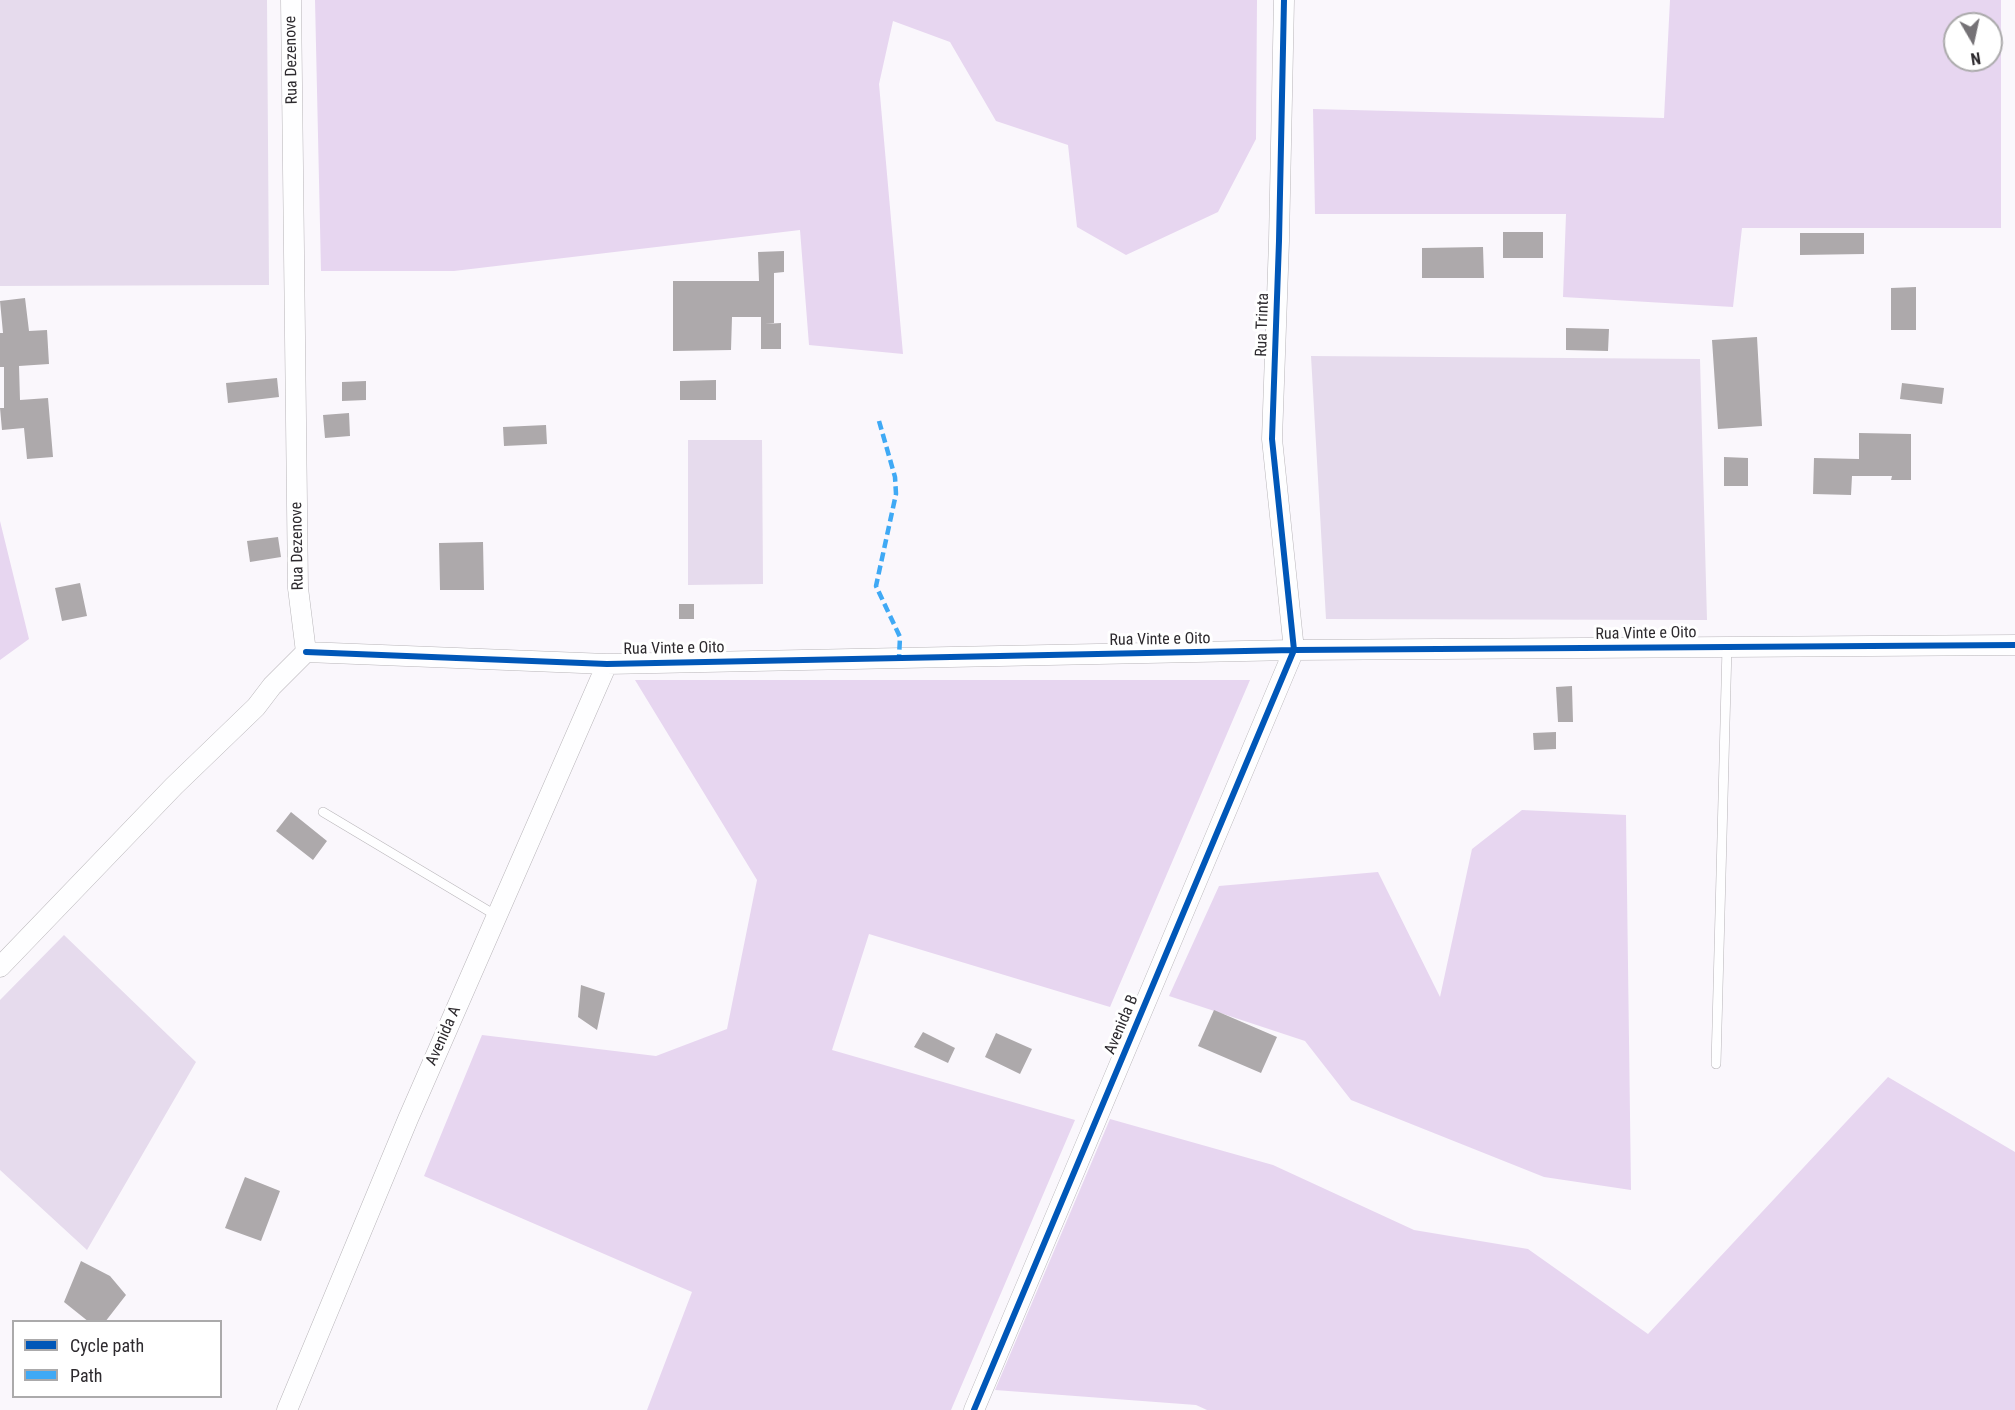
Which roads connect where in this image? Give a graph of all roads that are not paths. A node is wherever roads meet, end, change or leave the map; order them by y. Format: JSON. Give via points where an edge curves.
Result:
{"nodes":[{"id":1,"x":291,"y":0,"type":"edge"},
{"id":2,"x":1284,"y":0,"type":"edge"},
{"id":3,"x":2015,"y":645,"type":"edge"},
{"id":4,"x":1727,"y":647,"type":"junction"},
{"id":5,"x":1294,"y":650,"type":"junction"},
{"id":6,"x":306,"y":652,"type":"junction"},
{"id":7,"x":607,"y":664,"type":"junction"},
{"id":8,"x":323,"y":812,"type":"dead end"},
{"id":9,"x":496,"y":916,"type":"junction"},
{"id":10,"x":0,"y":967,"type":"edge"},
{"id":11,"x":1716,"y":1064,"type":"dead end"},
{"id":12,"x":287,"y":1410,"type":"edge"},
{"id":13,"x":974,"y":1410,"type":"edge"}],
"edges":[{"from":1,"to":6,"type":"street","name":"Rua Dezenove","via":[[298,588]]},
{"from":2,"to":5,"type":"street","name":"Rua Trinta","via":[[1272,439]]},
{"from":3,"to":4,"type":"street","name":"Rua Vinte e Oito"},
{"from":4,"to":5,"type":"street","name":"Rua Vinte e Oito"},
{"from":4,"to":11,"type":"lane"},
{"from":5,"to":7,"type":"street","name":"Rua Vinte e Oito"},
{"from":5,"to":13,"type":"street","name":"Avenida B"},
{"from":6,"to":7,"type":"street","name":"Rua Vinte e Oito"},
{"from":6,"to":10,"type":"street"},
{"from":7,"to":9,"type":"street","name":"Avenida A"},
{"from":8,"to":9,"type":"lane"},
{"from":9,"to":12,"type":"street","name":"Avenida A"}]}
